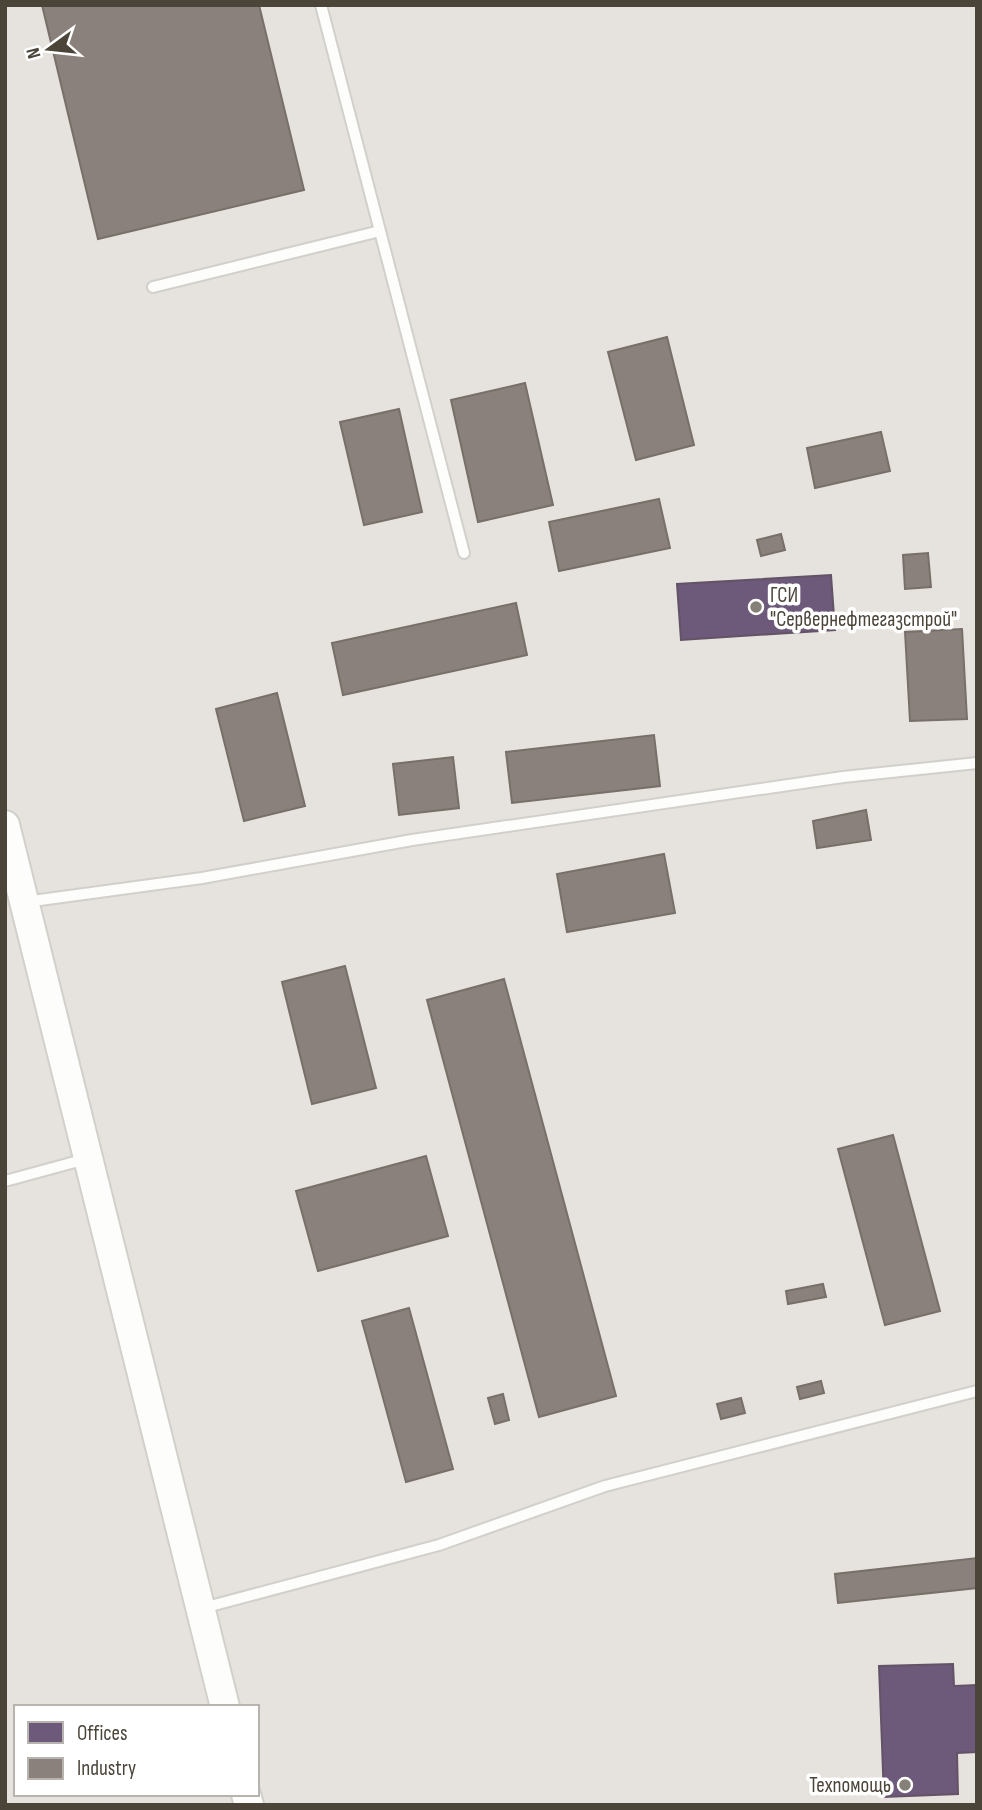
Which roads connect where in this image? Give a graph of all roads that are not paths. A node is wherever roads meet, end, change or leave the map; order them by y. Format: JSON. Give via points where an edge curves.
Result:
{"nodes":[{"id":1,"x":321,"y":5,"type":"edge"},
{"id":2,"x":380,"y":231,"type":"junction"},
{"id":3,"x":153,"y":287,"type":"dead end"},
{"id":4,"x":464,"y":553,"type":"dead end"},
{"id":5,"x":977,"y":763,"type":"edge"},
{"id":6,"x":5,"y":825,"type":"edge"},
{"id":7,"x":25,"y":902,"type":"junction"},
{"id":8,"x":89,"y":1158,"type":"junction"},
{"id":9,"x":5,"y":1181,"type":"edge"},
{"id":10,"x":977,"y":1391,"type":"edge"},
{"id":11,"x":200,"y":1609,"type":"junction"},
{"id":12,"x":224,"y":1705,"type":"edge"}],
"edges":[{"from":1,"to":2,"type":"lane"},
{"from":2,"to":3,"type":"lane"},
{"from":2,"to":4,"type":"lane"},
{"from":5,"to":7,"type":"lane","via":[[843,777]]},
{"from":6,"to":7,"type":"street"},
{"from":7,"to":8,"type":"street"},
{"from":8,"to":9,"type":"lane"},
{"from":8,"to":11,"type":"street"},
{"from":10,"to":11,"type":"lane","via":[[605,1486],[439,1545]]},
{"from":11,"to":12,"type":"street"}]}
